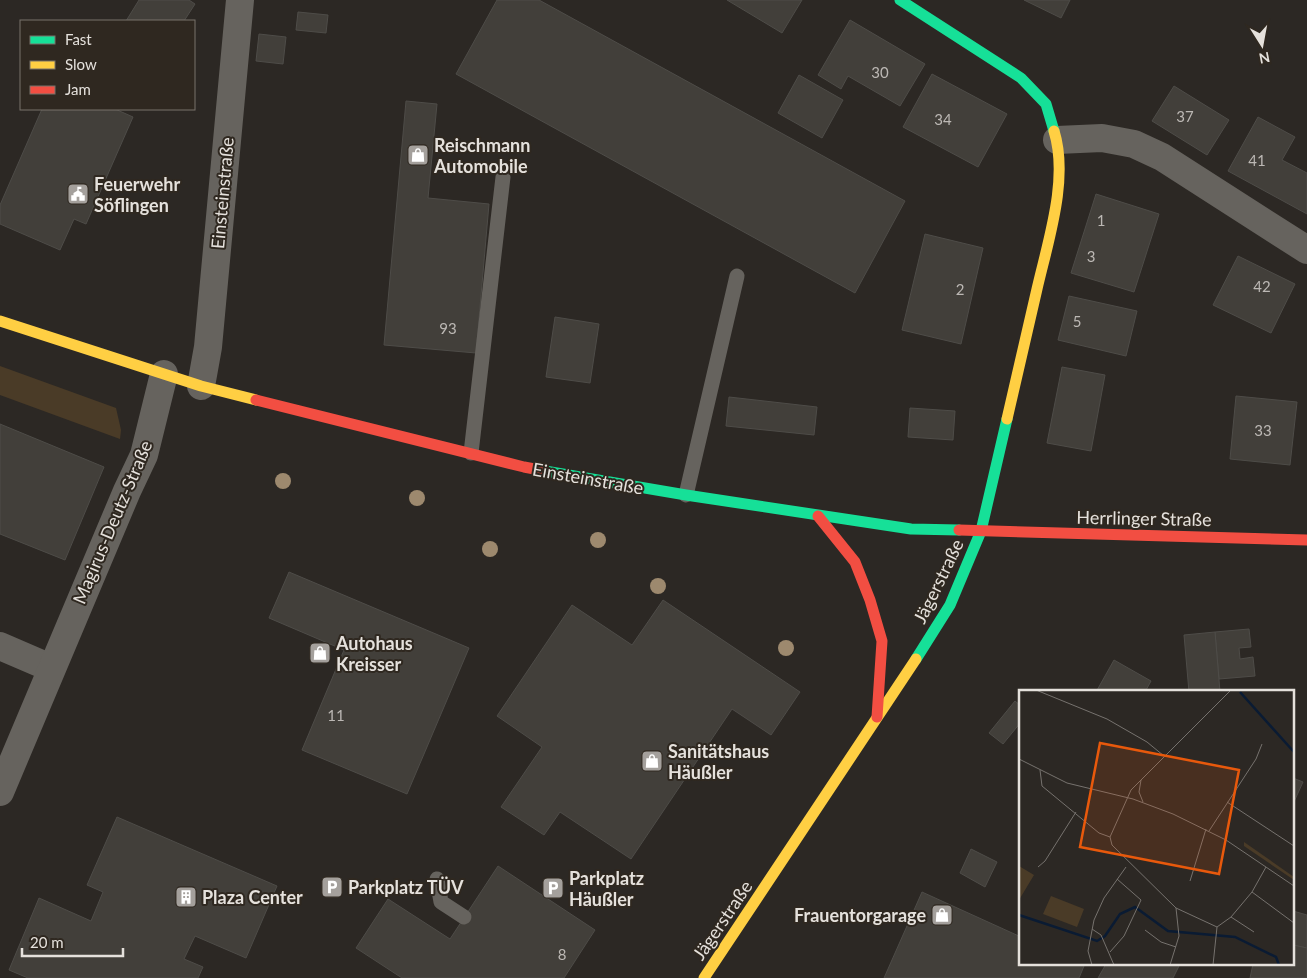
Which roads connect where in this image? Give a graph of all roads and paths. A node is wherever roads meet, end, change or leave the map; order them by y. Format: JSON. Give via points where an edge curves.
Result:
{"nodes":[{"id":1,"x":240,"y":0,"type":"edge"},
{"id":2,"x":900,"y":0,"type":"edge"},
{"id":3,"x":1057,"y":140,"type":"junction"},
{"id":4,"x":503,"y":177,"type":"dead end"},
{"id":5,"x":1307,"y":250,"type":"edge"},
{"id":6,"x":737,"y":276,"type":"dead end"},
{"id":7,"x":0,"y":321,"type":"edge"},
{"id":8,"x":164,"y":374,"type":"junction"},
{"id":9,"x":201,"y":386,"type":"junction"},
{"id":10,"x":471,"y":453,"type":"junction"},
{"id":11,"x":686,"y":495,"type":"junction"},
{"id":12,"x":818,"y":516,"type":"junction"},
{"id":13,"x":981,"y":531,"type":"junction"},
{"id":14,"x":1307,"y":540,"type":"edge"},
{"id":15,"x":0,"y":646,"type":"edge"},
{"id":16,"x":51,"y":668,"type":"junction"},
{"id":17,"x":877,"y":718,"type":"junction"},
{"id":18,"x":0,"y":792,"type":"edge"},
{"id":19,"x":437,"y":878,"type":"dead end"},
{"id":20,"x":464,"y":917,"type":"dead end"},
{"id":21,"x":707,"y":977,"type":"edge"}],
"edges":[{"from":1,"to":9,"type":"street","name":"Einsteinstraße","via":[[208,347]]},
{"from":2,"to":3,"type":"street","name":"Jägerstraße","via":[[1021,78],[1046,104]]},
{"from":3,"to":5,"type":"street","via":[[1102,138],[1134,144],[1162,157]]},
{"from":3,"to":13,"type":"street","name":"Jägerstraße","via":[[1059,174],[1054,215]]},
{"from":4,"to":10,"type":"lane"},
{"from":6,"to":11,"type":"lane"},
{"from":7,"to":8,"type":"street","name":"Einsteinstraße"},
{"from":8,"to":9,"type":"street","name":"Einsteinstraße"},
{"from":8,"to":16,"type":"street","name":"Magirus-Deutz-Straße","via":[[144,455]]},
{"from":9,"to":10,"type":"street","name":"Einsteinstraße"},
{"from":10,"to":11,"type":"street","name":"Einsteinstraße","via":[[524,467]]},
{"from":11,"to":12,"type":"street","name":"Einsteinstraße"},
{"from":12,"to":13,"type":"street","name":"Einsteinstraße","via":[[911,529]]},
{"from":12,"to":17,"type":"street","via":[[855,562],[870,600],[882,642]]},
{"from":13,"to":14,"type":"street","name":"Herrlinger Straße"},
{"from":13,"to":17,"type":"street","name":"Jägerstraße","via":[[950,605]]},
{"from":15,"to":16,"type":"street"},
{"from":16,"to":18,"type":"street","name":"Magirus-Deutz-Straße"},
{"from":17,"to":21,"type":"street","name":"Jägerstraße"},
{"from":19,"to":20,"type":"lane","via":[[441,902]]}]}
